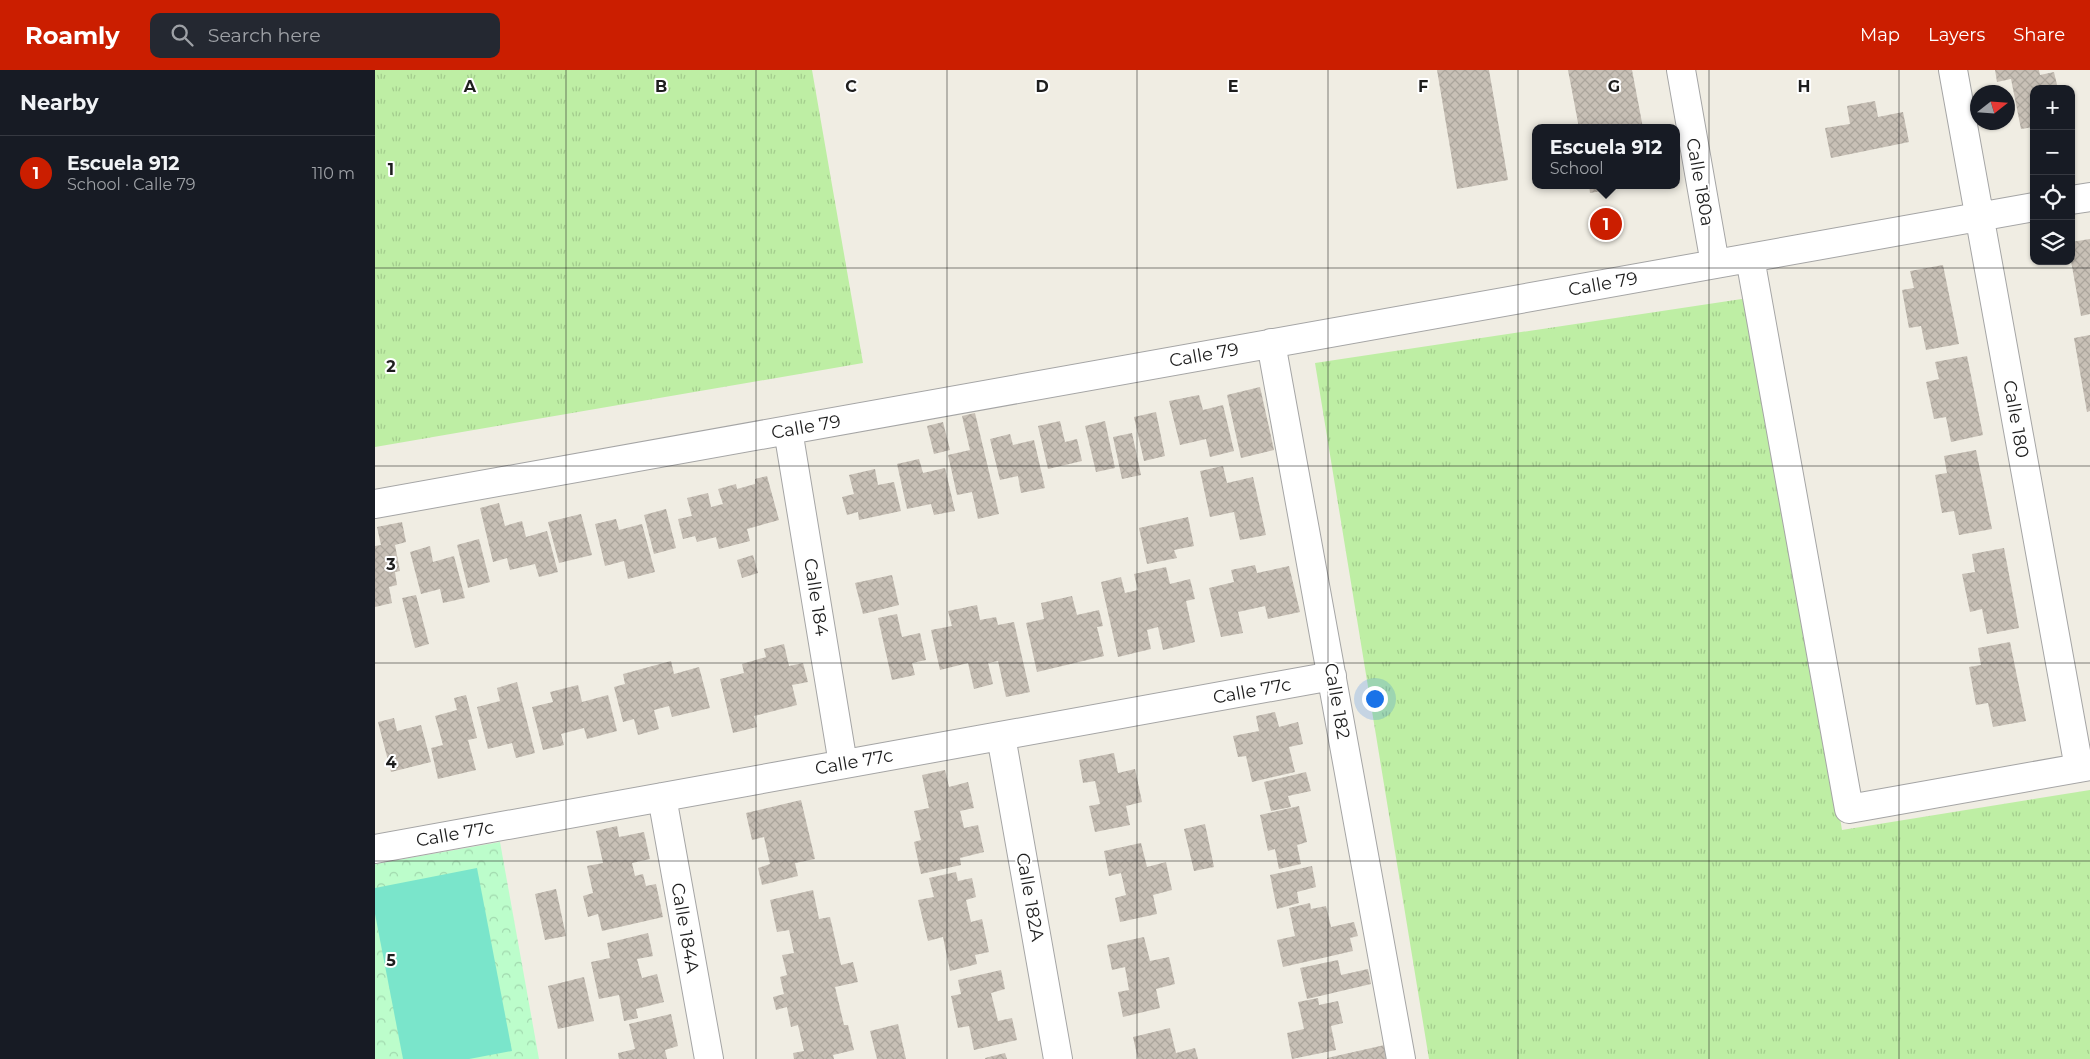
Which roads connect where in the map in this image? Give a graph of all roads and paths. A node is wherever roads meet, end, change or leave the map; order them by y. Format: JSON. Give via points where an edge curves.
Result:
{"nodes":[{"id":1,"x":1681,"y":70,"type":"edge"},
{"id":2,"x":1953,"y":70,"type":"edge"},
{"id":3,"x":2090,"y":197,"type":"edge"},
{"id":4,"x":2075,"y":199,"type":"edge"},
{"id":5,"x":2030,"y":208,"type":"edge"},
{"id":6,"x":1979,"y":217,"type":"junction"},
{"id":7,"x":1751,"y":258,"type":"junction"},
{"id":8,"x":1715,"y":264,"type":"junction"},
{"id":9,"x":1271,"y":343,"type":"junction"},
{"id":10,"x":788,"y":430,"type":"junction"},
{"id":11,"x":375,"y":504,"type":"edge"},
{"id":12,"x":1332,"y":676,"type":"junction"},
{"id":13,"x":1001,"y":736,"type":"junction"},
{"id":14,"x":843,"y":764,"type":"junction"},
{"id":15,"x":2085,"y":767,"type":"edge"},
{"id":16,"x":662,"y":797,"type":"junction"},
{"id":17,"x":375,"y":848,"type":"edge"},
{"id":18,"x":709,"y":1059,"type":"edge"},
{"id":19,"x":1058,"y":1059,"type":"edge"},
{"id":20,"x":1401,"y":1059,"type":"edge"}],
"edges":[{"from":1,"to":8,"type":"street","name":"Calle 180a"},
{"from":2,"to":6,"type":"street","name":"Calle 180"},
{"from":3,"to":4,"type":"street"},
{"from":5,"to":6,"type":"street","name":"Calle 79"},
{"from":6,"to":7,"type":"street","name":"Calle 79"},
{"from":6,"to":15,"type":"street","name":"Calle 180"},
{"from":7,"to":8,"type":"street","name":"Calle 79"},
{"from":7,"to":15,"type":"street","via":[[1849,809]]},
{"from":8,"to":9,"type":"street","name":"Calle 79"},
{"from":9,"to":10,"type":"street","name":"Calle 79"},
{"from":9,"to":12,"type":"street","name":"Calle 182"},
{"from":10,"to":11,"type":"street","name":"Calle 79"},
{"from":10,"to":14,"type":"street","name":"Calle 184"},
{"from":12,"to":13,"type":"street","name":"Calle 77c"},
{"from":12,"to":20,"type":"street","name":"Calle 182"},
{"from":13,"to":14,"type":"street","name":"Calle 77c"},
{"from":13,"to":19,"type":"street","name":"Calle 182A"},
{"from":14,"to":16,"type":"street","name":"Calle 77c"},
{"from":16,"to":17,"type":"street","name":"Calle 77c"},
{"from":16,"to":18,"type":"street","name":"Calle 184A"}]}
